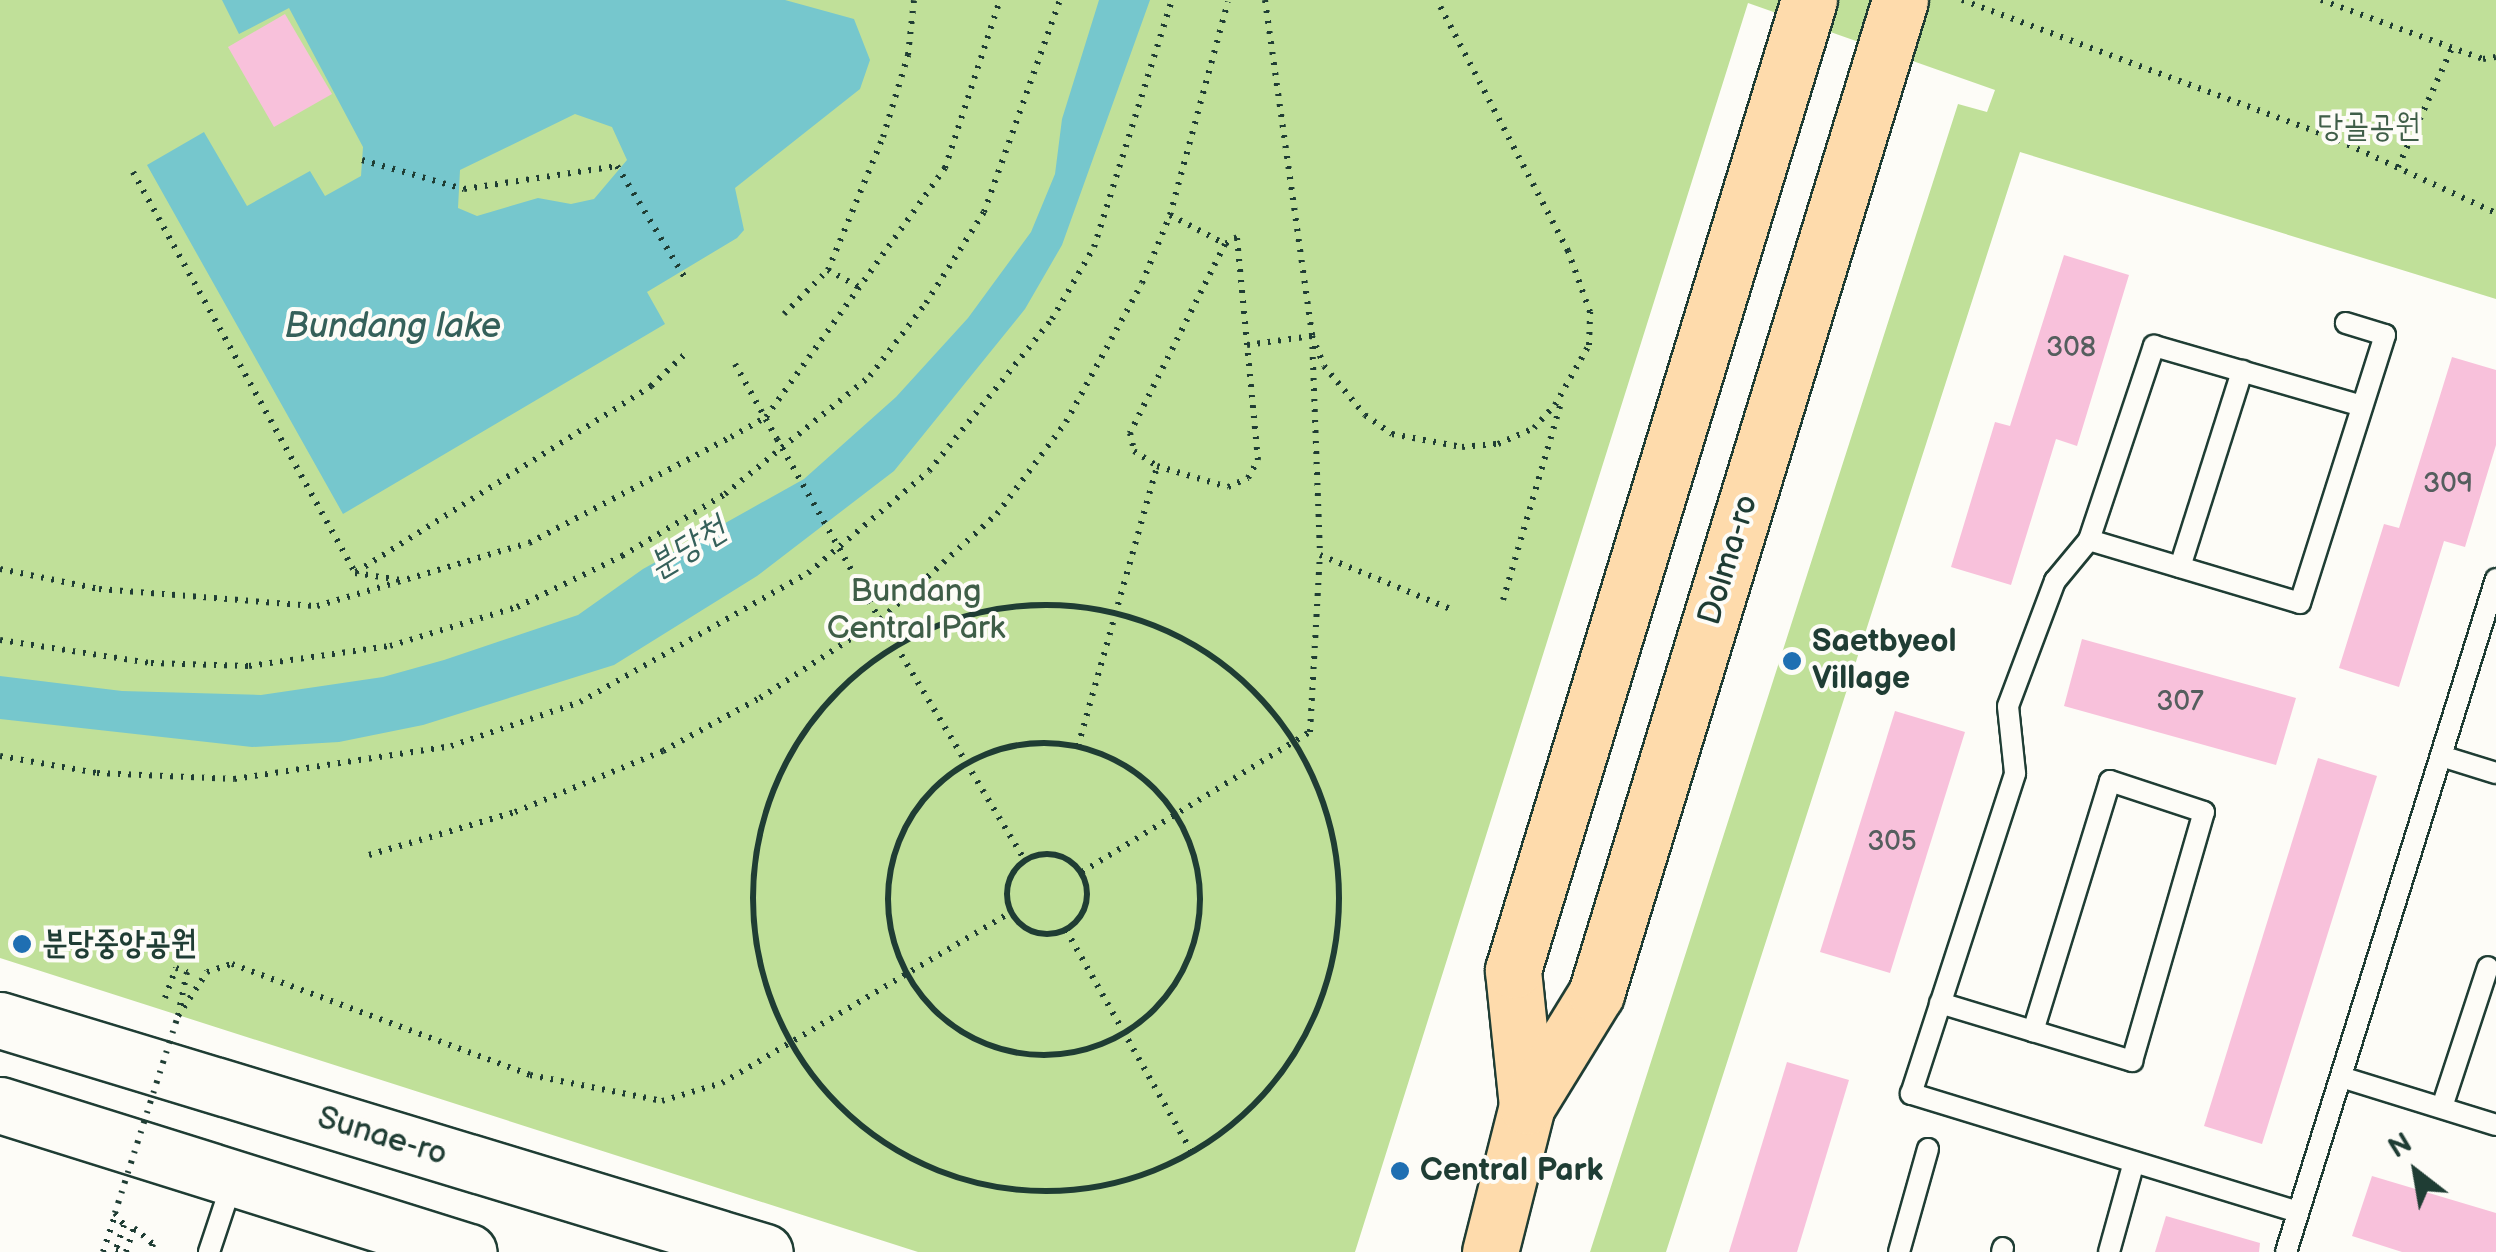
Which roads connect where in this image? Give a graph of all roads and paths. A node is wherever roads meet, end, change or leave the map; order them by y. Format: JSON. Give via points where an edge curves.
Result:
{"nodes":[{"id":1,"x":914,"y":0,"type":"edge"},
{"id":2,"x":1000,"y":0,"type":"edge"},
{"id":3,"x":1060,"y":0,"type":"edge"},
{"id":4,"x":1172,"y":0,"type":"edge"},
{"id":5,"x":1265,"y":0,"type":"edge"},
{"id":6,"x":1437,"y":0,"type":"edge"},
{"id":7,"x":1809,"y":0,"type":"edge"},
{"id":8,"x":1900,"y":0,"type":"edge"},
{"id":9,"x":1962,"y":0,"type":"edge"},
{"id":10,"x":2321,"y":0,"type":"edge"},
{"id":11,"x":1228,"y":2,"type":"dead end"},
{"id":12,"x":2452,"y":48,"type":"junction"},
{"id":13,"x":2496,"y":58,"type":"edge"},
{"id":14,"x":362,"y":160,"type":"dead end"},
{"id":15,"x":2398,"y":168,"type":"junction"},
{"id":16,"x":133,"y":172,"type":"dead end"},
{"id":17,"x":2496,"y":213,"type":"edge"},
{"id":18,"x":1170,"y":215,"type":"junction"},
{"id":19,"x":1225,"y":244,"type":"junction"},
{"id":20,"x":828,"y":270,"type":"junction"},
{"id":21,"x":685,"y":278,"type":"dead end"},
{"id":22,"x":862,"y":289,"type":"junction"},
{"id":23,"x":784,"y":314,"type":"dead end"},
{"id":24,"x":2346,"y":323,"type":"dead end"},
{"id":25,"x":1312,"y":336,"type":"junction"},
{"id":26,"x":1247,"y":345,"type":"junction"},
{"id":27,"x":684,"y":355,"type":"dead end"},
{"id":28,"x":734,"y":364,"type":"dead end"},
{"id":29,"x":2242,"y":371,"type":"junction"},
{"id":30,"x":1565,"y":392,"type":"junction"},
{"id":31,"x":2362,"y":406,"type":"junction"},
{"id":32,"x":766,"y":417,"type":"junction"},
{"id":33,"x":1157,"y":466,"type":"junction"},
{"id":34,"x":2089,"y":540,"type":"junction"},
{"id":35,"x":1320,"y":555,"type":"junction"},
{"id":36,"x":2180,"y":568,"type":"junction"},
{"id":37,"x":0,"y":569,"type":"edge"},
{"id":38,"x":355,"y":573,"type":"junction"},
{"id":39,"x":2496,"y":579,"type":"edge"},
{"id":40,"x":403,"y":580,"type":"junction"},
{"id":41,"x":1504,"y":600,"type":"dead end"},
{"id":42,"x":1455,"y":611,"type":"dead end"},
{"id":43,"x":1112,"y":613,"type":"junction"},
{"id":44,"x":880,"y":619,"type":"junction"},
{"id":45,"x":2489,"y":626,"type":"edge"},
{"id":46,"x":0,"y":640,"type":"edge"},
{"id":47,"x":896,"y":644,"type":"junction"},
{"id":48,"x":1293,"y":742,"type":"junction"},
{"id":49,"x":1078,"y":746,"type":"junction"},
{"id":50,"x":0,"y":756,"type":"edge"},
{"id":51,"x":2441,"y":756,"type":"junction"},
{"id":52,"x":967,"y":761,"type":"junction"},
{"id":53,"x":2496,"y":773,"type":"edge"},
{"id":54,"x":1176,"y":813,"type":"junction"},
{"id":55,"x":369,"y":855,"type":"dead end"},
{"id":56,"x":1024,"y":859,"type":"junction"},
{"id":57,"x":1082,"y":872,"type":"junction"},
{"id":58,"x":1011,"y":912,"type":"junction"},
{"id":59,"x":1066,"y":930,"type":"junction"},
{"id":60,"x":2488,"y":966,"type":"dead end"},
{"id":61,"x":905,"y":975,"type":"junction"},
{"id":62,"x":165,"y":998,"type":"dead end"},
{"id":63,"x":1940,"y":1004,"type":"junction"},
{"id":64,"x":178,"y":1016,"type":"junction"},
{"id":65,"x":0,"y":1020,"type":"edge"},
{"id":66,"x":2032,"y":1031,"type":"junction"},
{"id":67,"x":1125,"y":1033,"type":"junction"},
{"id":68,"x":788,"y":1045,"type":"junction"},
{"id":69,"x":2341,"y":1077,"type":"junction"},
{"id":70,"x":0,"y":1105,"type":"edge"},
{"id":71,"x":1527,"y":1106,"type":"junction"},
{"id":72,"x":2442,"y":1107,"type":"junction"},
{"id":73,"x":2496,"y":1125,"type":"edge"},
{"id":74,"x":1928,"y":1150,"type":"dead end"},
{"id":75,"x":1190,"y":1151,"type":"junction"},
{"id":76,"x":2134,"y":1162,"type":"junction"},
{"id":77,"x":234,"y":1178,"type":"junction"},
{"id":78,"x":2298,"y":1212,"type":"junction"},
{"id":79,"x":115,"y":1213,"type":"junction"},
{"id":80,"x":102,"y":1252,"type":"edge"},
{"id":81,"x":126,"y":1252,"type":"edge"},
{"id":82,"x":150,"y":1252,"type":"edge"},
{"id":83,"x":209,"y":1252,"type":"edge"},
{"id":84,"x":469,"y":1252,"type":"edge"},
{"id":85,"x":765,"y":1252,"type":"edge"},
{"id":86,"x":1490,"y":1252,"type":"edge"},
{"id":87,"x":1898,"y":1252,"type":"edge"},
{"id":88,"x":2109,"y":1252,"type":"edge"},
{"id":89,"x":2286,"y":1252,"type":"edge"}],
"edges":[{"from":1,"to":20,"type":"path","via":[[908,55],[883,137]]},
{"from":2,"to":22,"type":"path","via":[[946,168]]},
{"from":3,"to":46,"type":"path","via":[[984,212],[926,303],[870,376],[725,494],[531,601],[390,646],[248,666],[151,663]]},
{"from":4,"to":50,"type":"path","via":[[1094,247],[1052,319],[929,471],[808,572],[580,702],[436,750],[234,779],[97,772]]},
{"from":5,"to":25,"type":"path"},
{"from":6,"to":30,"type":"path","via":[[1582,283],[1589,344]]},
{"from":7,"to":71,"type":"main road","name":"Dolma-ro","via":[[1512,970]]},
{"from":8,"to":71,"type":"main road","name":"Dolma-ro","via":[[1596,994]]},
{"from":9,"to":15,"type":"path"},
{"from":10,"to":12,"type":"path"},
{"from":11,"to":18,"type":"path"},
{"from":12,"to":13,"type":"path"},
{"from":12,"to":15,"type":"path"},
{"from":14,"to":21,"type":"path","via":[[464,189],[617,166]]},
{"from":15,"to":17,"type":"path"},
{"from":16,"to":38,"type":"path"},
{"from":18,"to":19,"type":"path"},
{"from":18,"to":44,"type":"path","via":[[1142,283],[1039,464],[997,514]]},
{"from":19,"to":26,"type":"path","via":[[1237,236]]},
{"from":19,"to":33,"type":"path","via":[[1130,434],[1134,450]]},
{"from":20,"to":22,"type":"path"},
{"from":20,"to":23,"type":"path"},
{"from":22,"to":32,"type":"path"},
{"from":24,"to":31,"type":"lane","via":[[2385,336]]},
{"from":25,"to":26,"type":"path"},
{"from":25,"to":30,"type":"path","via":[[1324,366],[1365,415],[1392,434],[1422,443],[1498,444],[1534,428]]},
{"from":25,"to":35,"type":"path"},
{"from":26,"to":33,"type":"path","via":[[1258,460],[1248,478],[1228,487]]},
{"from":27,"to":38,"type":"path","via":[[651,386]]},
{"from":28,"to":32,"type":"path"},
{"from":29,"to":31,"type":"lane"},
{"from":29,"to":34,"type":"lane","via":[[2154,346]]},
{"from":29,"to":36,"type":"lane"},
{"from":30,"to":41,"type":"path"},
{"from":31,"to":36,"type":"lane","via":[[2300,603]]},
{"from":32,"to":40,"type":"path","via":[[529,543]]},
{"from":32,"to":44,"type":"path","bridge":true},
{"from":33,"to":43,"type":"path"},
{"from":34,"to":36,"type":"lane"},
{"from":34,"to":63,"type":"lane","via":[[2055,581],[2008,706],[2015,773]]},
{"from":35,"to":42,"type":"path"},
{"from":35,"to":48,"type":"path","via":[[1310,732]]},
{"from":37,"to":40,"type":"path","via":[[99,589],[316,606]]},
{"from":38,"to":40,"type":"path"},
{"from":39,"to":45,"type":"lane"},
{"from":43,"to":47,"type":"path","via":[[1089,606],[990,608]]},
{"from":43,"to":48,"type":"path","via":[[1183,636],[1262,696]]},
{"from":43,"to":49,"type":"path"},
{"from":44,"to":47,"type":"path"},
{"from":44,"to":55,"type":"path","via":[[760,698],[630,766],[515,812]]},
{"from":45,"to":51,"type":"lane"},
{"from":47,"to":52,"type":"path"},
{"from":47,"to":68,"type":"path","via":[[825,702],[776,779],[761,832],[752,868],[756,959]]},
{"from":48,"to":54,"type":"path"},
{"from":48,"to":75,"type":"path","via":[[1317,778],[1341,874],[1332,973],[1290,1064],[1222,1135]]},
{"from":49,"to":52,"type":"path","via":[[1011,744]]},
{"from":49,"to":54,"type":"path","via":[[1145,777]]},
{"from":51,"to":53,"type":"lane"},
{"from":51,"to":69,"type":"lane"},
{"from":52,"to":56,"type":"path"},
{"from":52,"to":61,"type":"path","via":[[928,792],[901,833],[892,864],[889,929]]},
{"from":54,"to":57,"type":"path"},
{"from":54,"to":67,"type":"path","via":[[1197,859],[1198,925],[1190,958],[1164,1001]]},
{"from":56,"to":57,"type":"path","via":[[1061,856]]},
{"from":56,"to":58,"type":"path","via":[[1008,885]]},
{"from":57,"to":59,"type":"path","via":[[1084,910]]},
{"from":58,"to":59,"type":"path","via":[[1030,930]]},
{"from":58,"to":61,"type":"path"},
{"from":59,"to":67,"type":"path"},
{"from":60,"to":72,"type":"lane"},
{"from":61,"to":67,"type":"path","via":[[936,1014],[979,1042],[1028,1056],[1078,1052]]},
{"from":61,"to":68,"type":"path"},
{"from":62,"to":64,"type":"path","bridge":true,"via":[[176,968],[187,972]]},
{"from":63,"to":66,"type":"lane"},
{"from":63,"to":76,"type":"lane","via":[[1911,1094]]},
{"from":64,"to":68,"type":"path","via":[[206,972],[232,964],[530,1075],[662,1101],[722,1083]]},
{"from":64,"to":79,"type":"path","bridge":true},
{"from":65,"to":85,"type":"main road","name":"Sunae-ro"},
{"from":66,"to":66,"type":"lane","via":[[2132,1061],[2204,812],[2110,781]]},
{"from":67,"to":75,"type":"path"},
{"from":68,"to":75,"type":"path","via":[[852,1122],[936,1173],[1034,1193],[1132,1180]]},
{"from":69,"to":72,"type":"lane"},
{"from":69,"to":78,"type":"lane"},
{"from":70,"to":77,"type":"main road"},
{"from":71,"to":86,"type":"main road","name":"Dolma-ro"},
{"from":72,"to":73,"type":"lane"},
{"from":74,"to":87,"type":"lane"},
{"from":76,"to":78,"type":"lane"},
{"from":76,"to":88,"type":"lane"},
{"from":77,"to":83,"type":"lane"},
{"from":77,"to":84,"type":"main road"},
{"from":78,"to":89,"type":"lane"},
{"from":79,"to":80,"type":"path"},
{"from":79,"to":81,"type":"path","via":[[124,1225],[116,1249]]},
{"from":81,"to":82,"type":"path","via":[[134,1228],[153,1244]]}]}
